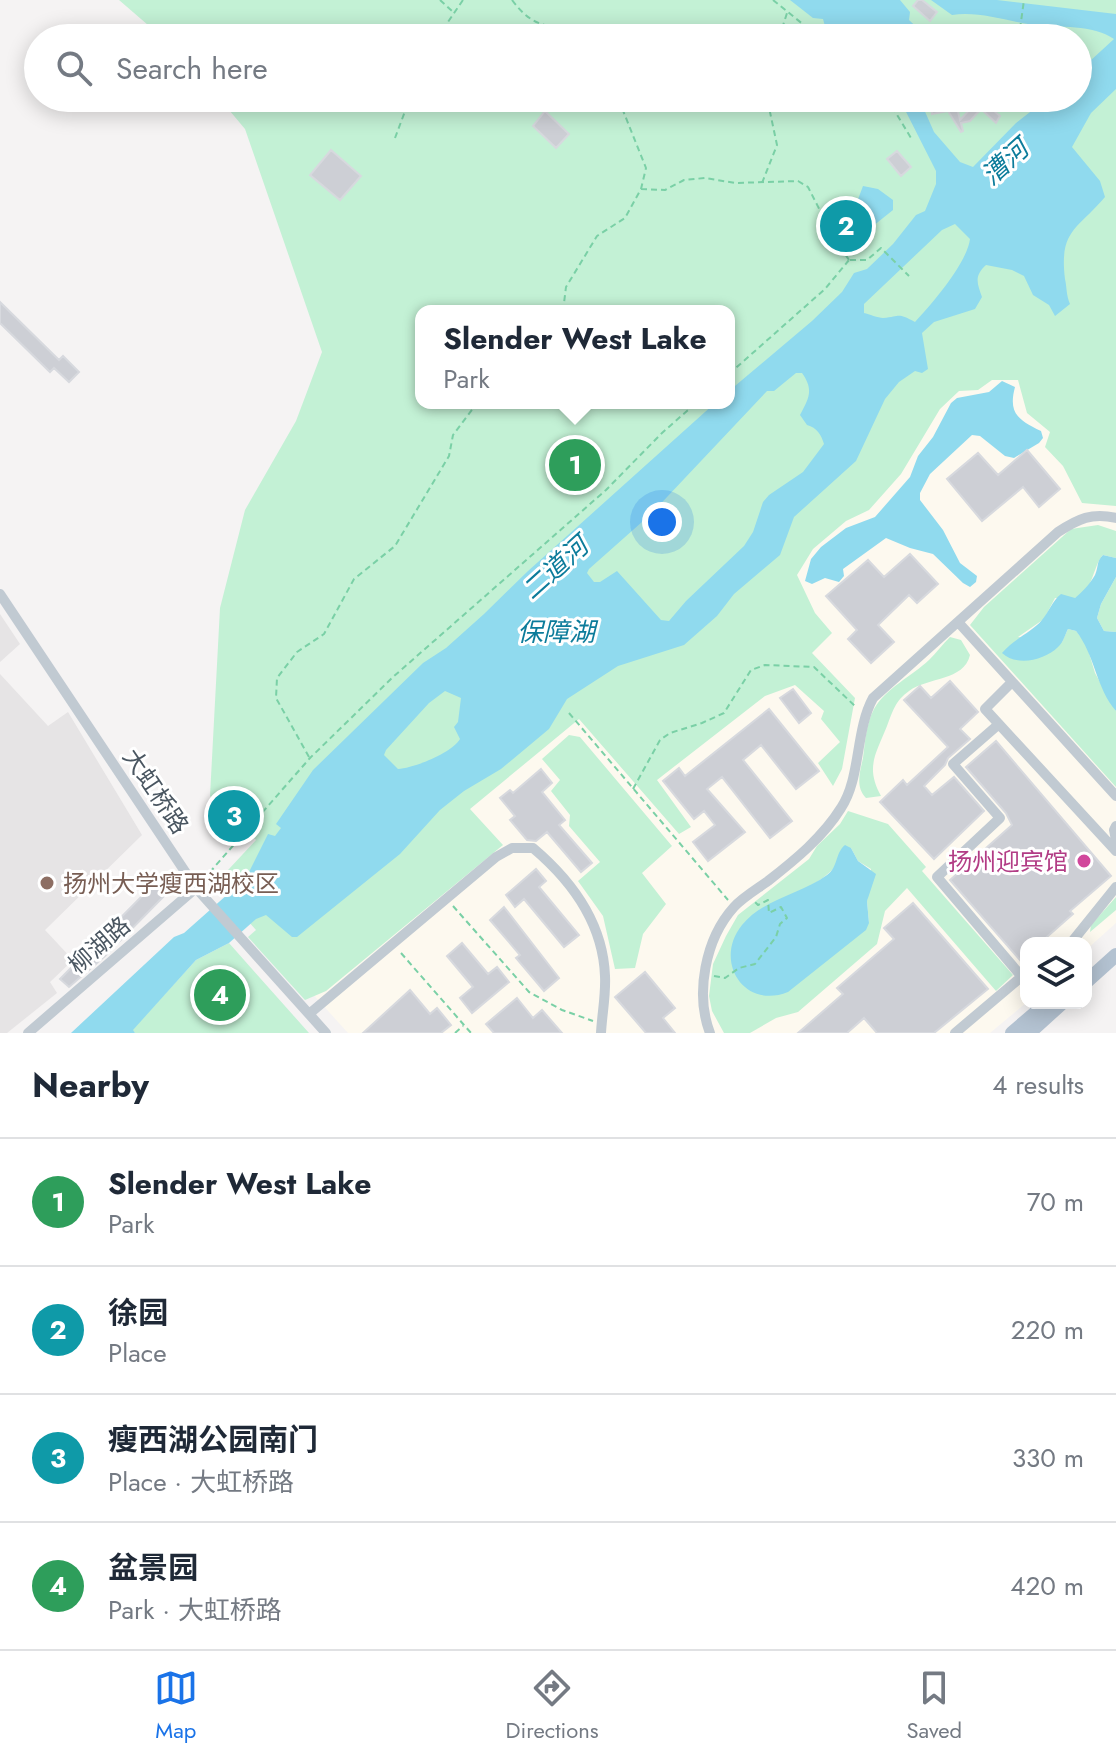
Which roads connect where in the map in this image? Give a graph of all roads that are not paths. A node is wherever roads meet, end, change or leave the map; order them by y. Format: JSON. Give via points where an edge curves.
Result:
{"nodes":[{"id":1,"x":1116,"y":518,"type":"edge"},
{"id":2,"x":0,"y":594,"type":"edge"},
{"id":3,"x":958,"y":622,"type":"junction"},
{"id":4,"x":1012,"y":682,"type":"junction"},
{"id":5,"x":999,"y":724,"type":"junction"},
{"id":6,"x":1116,"y":796,"type":"edge"},
{"id":7,"x":1116,"y":826,"type":"edge"},
{"id":8,"x":1116,"y":840,"type":"edge"},
{"id":9,"x":1116,"y":851,"type":"edge"},
{"id":10,"x":1116,"y":887,"type":"edge"},
{"id":11,"x":196,"y":888,"type":"junction"},
{"id":12,"x":1076,"y":937,"type":"edge"},
{"id":13,"x":1116,"y":946,"type":"edge"},
{"id":14,"x":1116,"y":955,"type":"edge"},
{"id":15,"x":1092,"y":965,"type":"edge"},
{"id":16,"x":1020,"y":970,"type":"edge"},
{"id":17,"x":1092,"y":977,"type":"edge"},
{"id":18,"x":1020,"y":978,"type":"edge"},
{"id":19,"x":1040,"y":1009,"type":"edge"},
{"id":20,"x":1055,"y":1009,"type":"edge"},
{"id":21,"x":309,"y":1014,"type":"junction"},
{"id":22,"x":601,"y":1029,"type":"edge"},
{"id":23,"x":28,"y":1033,"type":"edge"},
{"id":24,"x":326,"y":1033,"type":"edge"},
{"id":25,"x":710,"y":1033,"type":"edge"},
{"id":26,"x":955,"y":1033,"type":"edge"},
{"id":27,"x":1012,"y":1033,"type":"edge"},
{"id":28,"x":1029,"y":1033,"type":"edge"}],
"edges":[{"from":1,"to":3,"type":"street","via":[[1100,514],[1074,521]]},
{"from":2,"to":11,"type":"street","name":"大虹桥路"},
{"from":3,"to":4,"type":"street"},
{"from":3,"to":25,"type":"street","via":[[873,698],[864,715],[844,805],[795,861],[734,907],[716,935],[704,974],[703,1004]]},
{"from":4,"to":5,"type":"street","via":[[985,709]]},
{"from":4,"to":6,"type":"street"},
{"from":5,"to":9,"type":"street"},
{"from":5,"to":16,"type":"street","via":[[953,764],[1000,818],[937,877]]},
{"from":7,"to":8,"type":"street"},
{"from":10,"to":12,"type":"street"},
{"from":11,"to":21,"type":"street","name":"大虹桥路"},
{"from":11,"to":23,"type":"street","name":"柳湖路"},
{"from":13,"to":15,"type":"main road"},
{"from":14,"to":17,"type":"main road"},
{"from":18,"to":26,"type":"street"},
{"from":19,"to":27,"type":"main road"},
{"from":20,"to":28,"type":"main road"},
{"from":21,"to":22,"type":"street","via":[[496,857],[512,848],[533,848],[554,865],[595,925],[605,975]]},
{"from":21,"to":24,"type":"street","name":"大虹桥路"}]}
